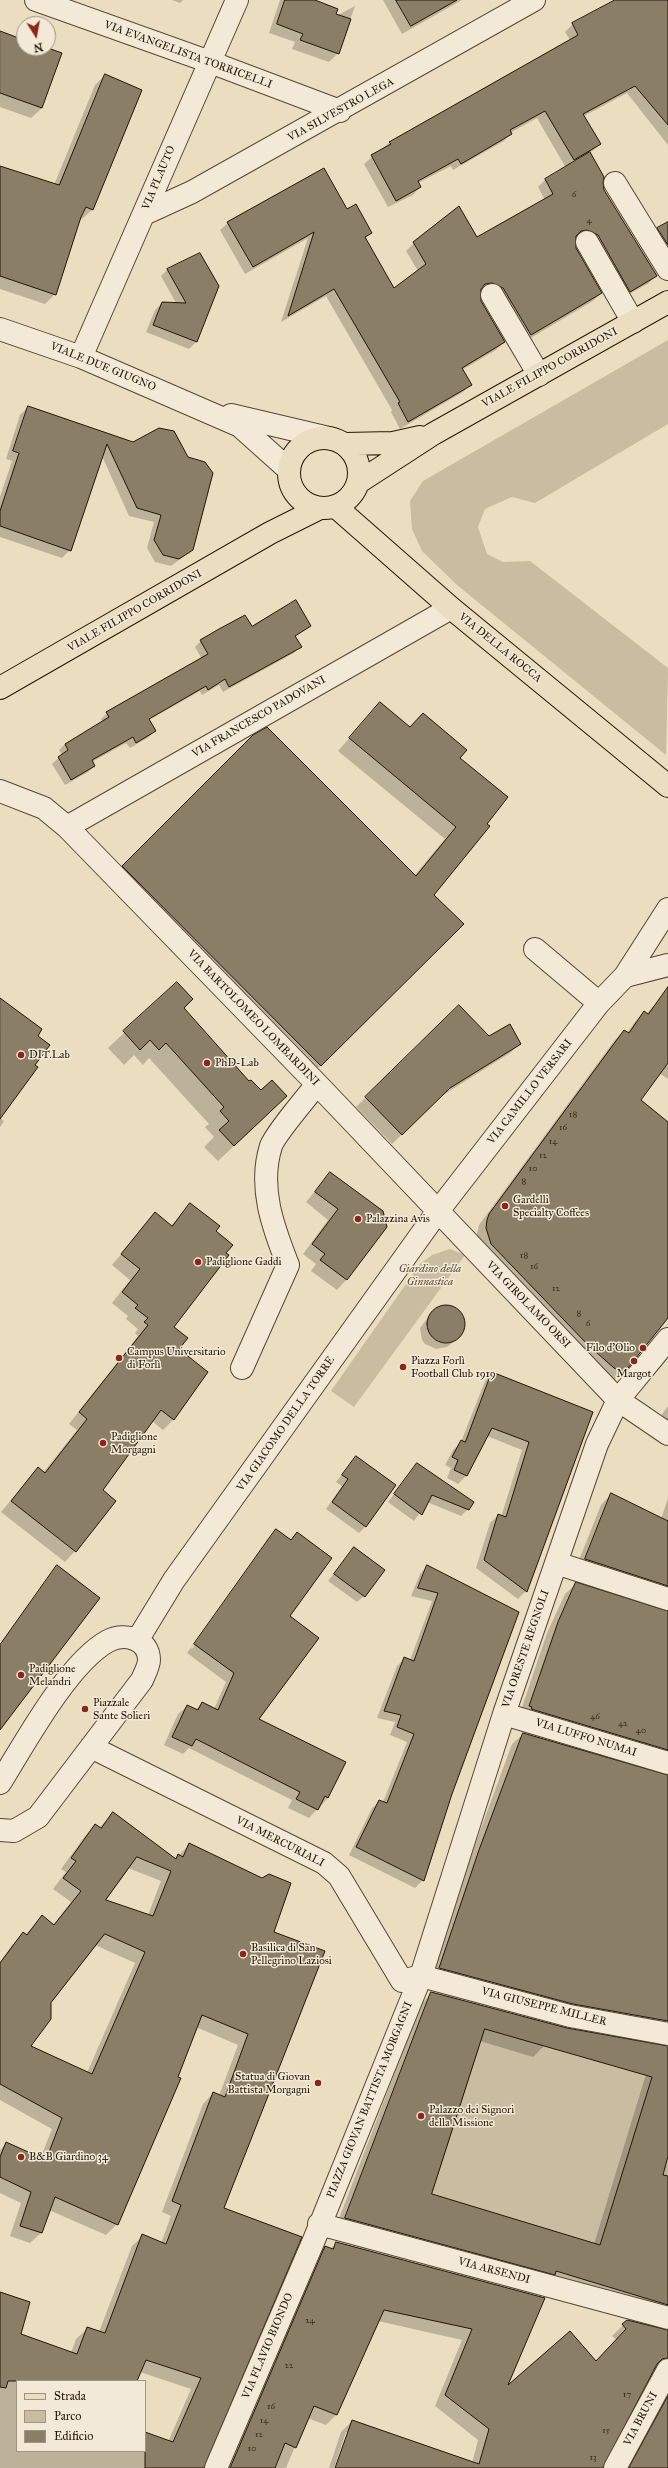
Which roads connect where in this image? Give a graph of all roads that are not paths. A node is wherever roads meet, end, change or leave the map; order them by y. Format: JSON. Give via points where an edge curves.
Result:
{"nodes":[{"id":1,"x":36,"y":0,"type":"edge"},
{"id":2,"x":237,"y":0,"type":"edge"},
{"id":3,"x":534,"y":0,"type":"edge"},
{"id":4,"x":210,"y":62,"type":"junction"},
{"id":5,"x":340,"y":111,"type":"junction"},
{"id":6,"x":615,"y":183,"type":"dead end"},
{"id":7,"x":144,"y":214,"type":"junction"},
{"id":8,"x":587,"y":242,"type":"dead end"},
{"id":9,"x":668,"y":269,"type":"edge"},
{"id":10,"x":492,"y":295,"type":"dead end"},
{"id":11,"x":668,"y":302,"type":"edge"},
{"id":12,"x":633,"y":322,"type":"junction"},
{"id":13,"x":0,"y":329,"type":"edge"},
{"id":14,"x":81,"y":356,"type":"junction"},
{"id":15,"x":539,"y":375,"type":"junction"},
{"id":16,"x":204,"y":409,"type":"junction"},
{"id":17,"x":433,"y":434,"type":"junction"},
{"id":18,"x":339,"y":441,"type":"junction"},
{"id":19,"x":288,"y":470,"type":"junction"},
{"id":20,"x":359,"y":482,"type":"junction"},
{"id":21,"x":294,"y":492,"type":"junction"},
{"id":22,"x":327,"y":508,"type":"junction"},
{"id":23,"x":270,"y":533,"type":"junction"},
{"id":24,"x":451,"y":608,"type":"junction"},
{"id":25,"x":0,"y":688,"type":"edge"},
{"id":26,"x":666,"y":781,"type":"edge"},
{"id":27,"x":0,"y":792,"type":"edge"},
{"id":28,"x":67,"y":827,"type":"junction"},
{"id":29,"x":668,"y":909,"type":"edge"},
{"id":30,"x":535,"y":949,"type":"dead end"},
{"id":31,"x":668,"y":965,"type":"edge"},
{"id":32,"x":625,"y":976,"type":"junction"},
{"id":33,"x":600,"y":1003,"type":"junction"},
{"id":34,"x":317,"y":1084,"type":"junction"},
{"id":35,"x":438,"y":1211,"type":"junction"},
{"id":36,"x":668,"y":1339,"type":"edge"},
{"id":37,"x":242,"y":1368,"type":"dead end"},
{"id":38,"x":618,"y":1400,"type":"junction"},
{"id":39,"x":668,"y":1434,"type":"edge"},
{"id":40,"x":556,"y":1563,"type":"junction"},
{"id":41,"x":668,"y":1599,"type":"edge"},
{"id":42,"x":138,"y":1639,"type":"junction"},
{"id":43,"x":504,"y":1714,"type":"junction"},
{"id":44,"x":91,"y":1747,"type":"junction"},
{"id":45,"x":668,"y":1763,"type":"edge"},
{"id":46,"x":0,"y":1783,"type":"edge"},
{"id":47,"x":1,"y":1832,"type":"edge"},
{"id":48,"x":422,"y":1976,"type":"junction"},
{"id":49,"x":668,"y":2034,"type":"edge"},
{"id":50,"x":319,"y":2224,"type":"junction"},
{"id":51,"x":668,"y":2318,"type":"edge"},
{"id":52,"x":668,"y":2370,"type":"edge"},
{"id":53,"x":216,"y":2468,"type":"edge"},
{"id":54,"x":615,"y":2468,"type":"edge"}],
"edges":[{"from":1,"to":4,"type":"street","name":"VIA EVANGELISTA TORRICELLI"},
{"from":2,"to":4,"type":"street","name":"VIA PLAUTO"},
{"from":3,"to":5,"type":"street","name":"VIA SILVESTRO LEGA"},
{"from":4,"to":5,"type":"street","name":"VIA EVANGELISTA TORRICELLI"},
{"from":4,"to":7,"type":"street","name":"VIA PLAUTO"},
{"from":5,"to":7,"type":"street","name":"VIA SILVESTRO LEGA","via":[[192,192]]},
{"from":6,"to":9,"type":"street"},
{"from":7,"to":14,"type":"street","name":"VIA PLAUTO"},
{"from":8,"to":12,"type":"street"},
{"from":10,"to":15,"type":"street"},
{"from":11,"to":12,"type":"main road","name":"VIALE FILIPPO CORRIDONI"},
{"from":12,"to":15,"type":"main road","name":"VIALE FILIPPO CORRIDONI"},
{"from":13,"to":14,"type":"street","name":"VIALE DUE GIUGNO"},
{"from":14,"to":16,"type":"street","name":"VIALE DUE GIUGNO"},
{"from":15,"to":17,"type":"main road","name":"VIALE FILIPPO CORRIDONI"},
{"from":16,"to":18,"type":"street","name":"VIALE DUE GIUGNO"},
{"from":16,"to":19,"type":"street","name":"VIALE DUE GIUGNO","via":[[240,426]]},
{"from":17,"to":18,"type":"main road","name":"VIALE FILIPPO CORRIDONI","via":[[393,443]]},
{"from":17,"to":20,"type":"main road","name":"VIALE FILIPPO CORRIDONI"},
{"from":18,"to":19,"type":"main road","via":[[321,438],[309,441],[299,448]]},
{"from":18,"to":20,"type":"main road","via":[[357,460]]},
{"from":19,"to":21,"type":"main road"},
{"from":20,"to":22,"type":"main road","via":[[351,497]]},
{"from":21,"to":22,"type":"main road","via":[[302,502]]},
{"from":21,"to":23,"type":"main road","name":"VIALE FILIPPO CORRIDONI"},
{"from":22,"to":23,"type":"main road","name":"VIALE FILIPPO CORRIDONI"},
{"from":22,"to":24,"type":"main road","name":"VIA DELLA ROCCA"},
{"from":23,"to":25,"type":"main road","name":"VIALE FILIPPO CORRIDONI"},
{"from":24,"to":26,"type":"main road","name":"VIA DELLA ROCCA"},
{"from":24,"to":28,"type":"street","name":"VIA FRANCESCO PADOVANI"},
{"from":27,"to":28,"type":"street","name":"VIA BARTOLOMEO LOMBARDINI","via":[[44,808]]},
{"from":28,"to":34,"type":"street","name":"VIA BARTOLOMEO LOMBARDINI"},
{"from":29,"to":32,"type":"street","name":"VIA CAMILLO VERSARI"},
{"from":30,"to":33,"type":"street"},
{"from":31,"to":32,"type":"street"},
{"from":32,"to":33,"type":"street","name":"VIA CAMILLO VERSARI"},
{"from":33,"to":35,"type":"street","name":"VIA CAMILLO VERSARI"},
{"from":34,"to":35,"type":"street","name":"VIA BARTOLOMEO LOMBARDINI"},
{"from":34,"to":37,"type":"street","via":[[271,1144],[266,1185],[273,1226],[288,1265]]},
{"from":35,"to":38,"type":"street","name":"VIA GIROLAMO ORSI"},
{"from":35,"to":42,"type":"street","name":"VIA GIACOMO DELLA TORRE","via":[[174,1580]]},
{"from":36,"to":38,"type":"street","name":"VIA ORESTE REGNOLI"},
{"from":38,"to":39,"type":"street","name":"VIA GIROLAMO ORSI"},
{"from":38,"to":40,"type":"street","name":"VIA ORESTE REGNOLI","via":[[597,1444]]},
{"from":40,"to":41,"type":"street"},
{"from":40,"to":43,"type":"street","name":"VIA ORESTE REGNOLI"},
{"from":42,"to":44,"type":"street","via":[[146,1646],[149,1661],[142,1680]]},
{"from":42,"to":46,"type":"street","via":[[110,1640],[94,1650],[80,1664],[39,1720]]},
{"from":43,"to":45,"type":"street","name":"VIA LUFFO NUMAI"},
{"from":43,"to":48,"type":"street","name":"VIA ORESTE REGNOLI"},
{"from":44,"to":47,"type":"street","via":[[38,1817],[14,1831]]},
{"from":44,"to":48,"type":"street","name":"VIA MERCURIALI","via":[[324,1863],[338,1876],[402,1981]]},
{"from":48,"to":49,"type":"street","name":"VIA GIUSEPPE MILLER","via":[[570,2016]]},
{"from":48,"to":50,"type":"street","name":"PIAZZA GIOVAN BATTISTA MORGAGNI"},
{"from":50,"to":51,"type":"street","name":"VIA ARSENDI"},
{"from":50,"to":53,"type":"street","name":"VIA FLAVIO BIONDO"},
{"from":52,"to":54,"type":"street","name":"VIA BRUNI"}]}
